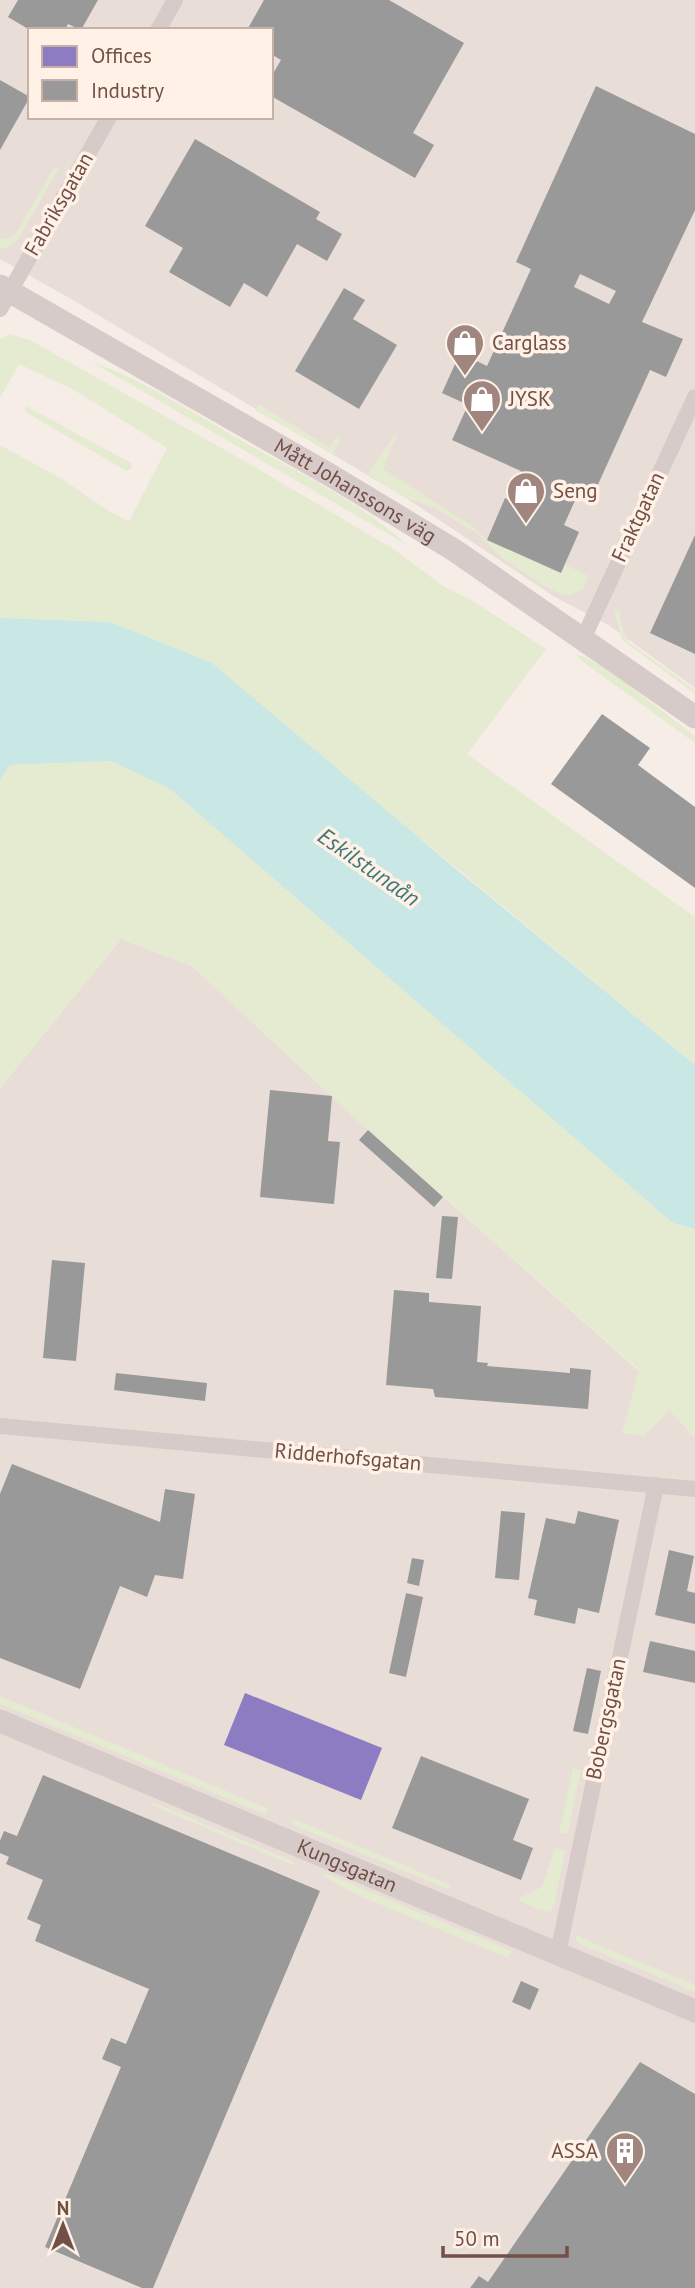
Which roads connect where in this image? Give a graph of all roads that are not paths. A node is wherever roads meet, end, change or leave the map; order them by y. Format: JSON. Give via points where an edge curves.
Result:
{"nodes":[{"id":1,"x":175,"y":0,"type":"edge"},
{"id":2,"x":159,"y":28,"type":"edge"},
{"id":3,"x":107,"y":119,"type":"edge"},
{"id":4,"x":3,"y":296,"type":"edge"},
{"id":5,"x":695,"y":397,"type":"edge"},
{"id":6,"x":583,"y":639,"type":"junction"},
{"id":7,"x":695,"y":717,"type":"edge"},
{"id":8,"x":0,"y":1426,"type":"edge"},
{"id":9,"x":656,"y":1485,"type":"junction"},
{"id":10,"x":695,"y":1489,"type":"edge"},
{"id":11,"x":0,"y":1721,"type":"edge"},
{"id":12,"x":558,"y":1953,"type":"junction"},
{"id":13,"x":695,"y":2011,"type":"edge"}],
"edges":[{"from":1,"to":2,"type":"street"},
{"from":3,"to":4,"type":"street","name":"Fabriksgatan"},
{"from":4,"to":6,"type":"street","name":"Mått Johanssons väg","via":[[318,468],[454,550]]},
{"from":5,"to":6,"type":"street","name":"Fraktgatan"},
{"from":6,"to":7,"type":"street","name":"Mått Johanssons väg"},
{"from":8,"to":9,"type":"street","name":"Ridderhofsgatan"},
{"from":9,"to":10,"type":"street","name":"Ridderhofsgatan"},
{"from":9,"to":12,"type":"street","name":"Bobergsgatan"},
{"from":11,"to":12,"type":"street","name":"Kungsgatan"},
{"from":12,"to":13,"type":"street","name":"Kungsgatan"}]}
